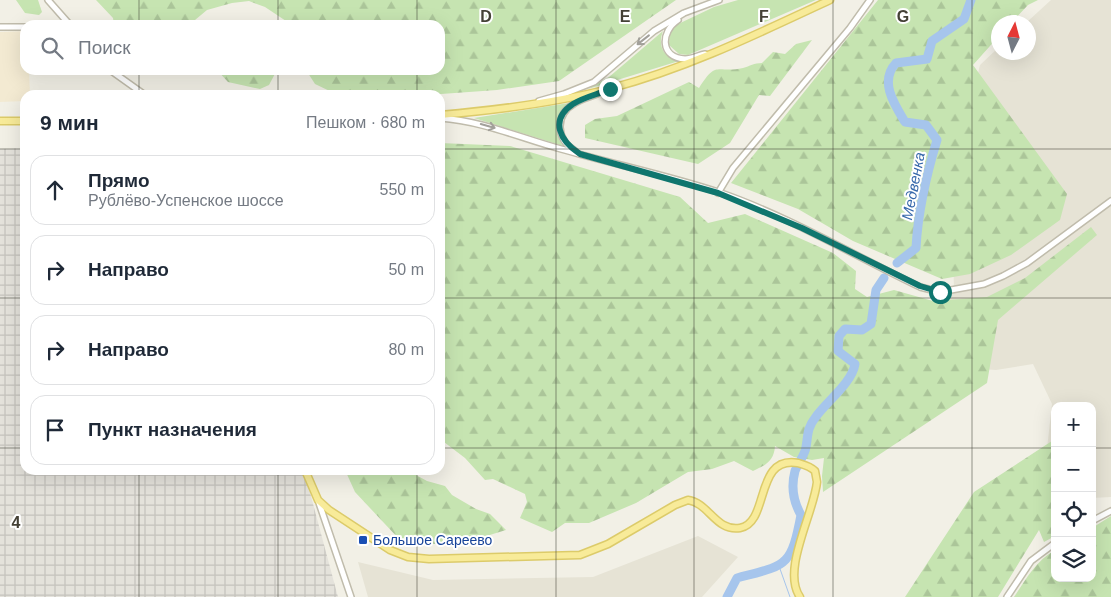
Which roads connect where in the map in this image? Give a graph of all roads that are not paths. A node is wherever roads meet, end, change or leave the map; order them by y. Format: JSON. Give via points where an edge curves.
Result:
{"nodes":[{"id":1,"x":48,"y":0,"type":"edge"},
{"id":2,"x":719,"y":0,"type":"edge"},
{"id":3,"x":830,"y":0,"type":"edge"},
{"id":4,"x":870,"y":0,"type":"edge"},
{"id":5,"x":700,"y":7,"type":"junction"},
{"id":6,"x":66,"y":20,"type":"edge"},
{"id":7,"x":0,"y":27,"type":"edge"},
{"id":8,"x":20,"y":27,"type":"edge"},
{"id":9,"x":729,"y":46,"type":"junction"},
{"id":10,"x":117,"y":75,"type":"edge"},
{"id":11,"x":610,"y":89,"type":"junction"},
{"id":12,"x":138,"y":90,"type":"edge"},
{"id":13,"x":526,"y":104,"type":"junction"},
{"id":14,"x":445,"y":116,"type":"edge"},
{"id":15,"x":445,"y":118,"type":"edge"},
{"id":16,"x":0,"y":121,"type":"edge"},
{"id":17,"x":20,"y":121,"type":"edge"},
{"id":18,"x":580,"y":154,"type":"junction"},
{"id":19,"x":718,"y":193,"type":"junction"},
{"id":20,"x":1111,"y":201,"type":"edge"},
{"id":21,"x":307,"y":475,"type":"edge"},
{"id":22,"x":318,"y":500,"type":"junction"},
{"id":23,"x":1111,"y":511,"type":"edge"},
{"id":24,"x":1096,"y":519,"type":"edge"},
{"id":25,"x":1051,"y":546,"type":"edge"},
{"id":26,"x":350,"y":597,"type":"edge"},
{"id":27,"x":800,"y":597,"type":"edge"},
{"id":28,"x":1007,"y":597,"type":"edge"}],
"edges":[{"from":1,"to":6,"type":"street"},
{"from":2,"to":5,"type":"street"},
{"from":3,"to":9,"type":"main road"},
{"from":4,"to":19,"type":"street","via":[[733,168]]},
{"from":5,"to":9,"type":"street","via":[[668,28],[665,41],[669,51],[676,57],[685,58]]},
{"from":5,"to":13,"type":"street","one_way":true,"via":[[654,31],[594,82]]},
{"from":7,"to":8,"type":"street"},
{"from":9,"to":11,"type":"main road"},
{"from":10,"to":12,"type":"street"},
{"from":11,"to":13,"type":"main road"},
{"from":11,"to":18,"type":"street","via":[[574,103],[562,115],[559,130],[562,139]]},
{"from":13,"to":14,"type":"main road"},
{"from":15,"to":18,"type":"street","one_way":true,"via":[[471,121]]},
{"from":16,"to":17,"type":"main road"},
{"from":18,"to":19,"type":"street"},
{"from":19,"to":20,"type":"street","via":[[802,228],[920,286],[940,292],[984,284],[1003,276],[1027,263]]},
{"from":21,"to":22,"type":"main road"},
{"from":22,"to":26,"type":"street"},
{"from":22,"to":27,"type":"main road","via":[[390,550],[408,557],[568,557],[594,551],[675,504],[688,500],[701,505],[726,527],[745,527],[755,518],[765,486],[775,470],[785,463],[807,465],[815,471],[817,482],[794,568],[794,584]]},
{"from":23,"to":24,"type":"street"},
{"from":25,"to":28,"type":"street","via":[[1031,561]]}]}
